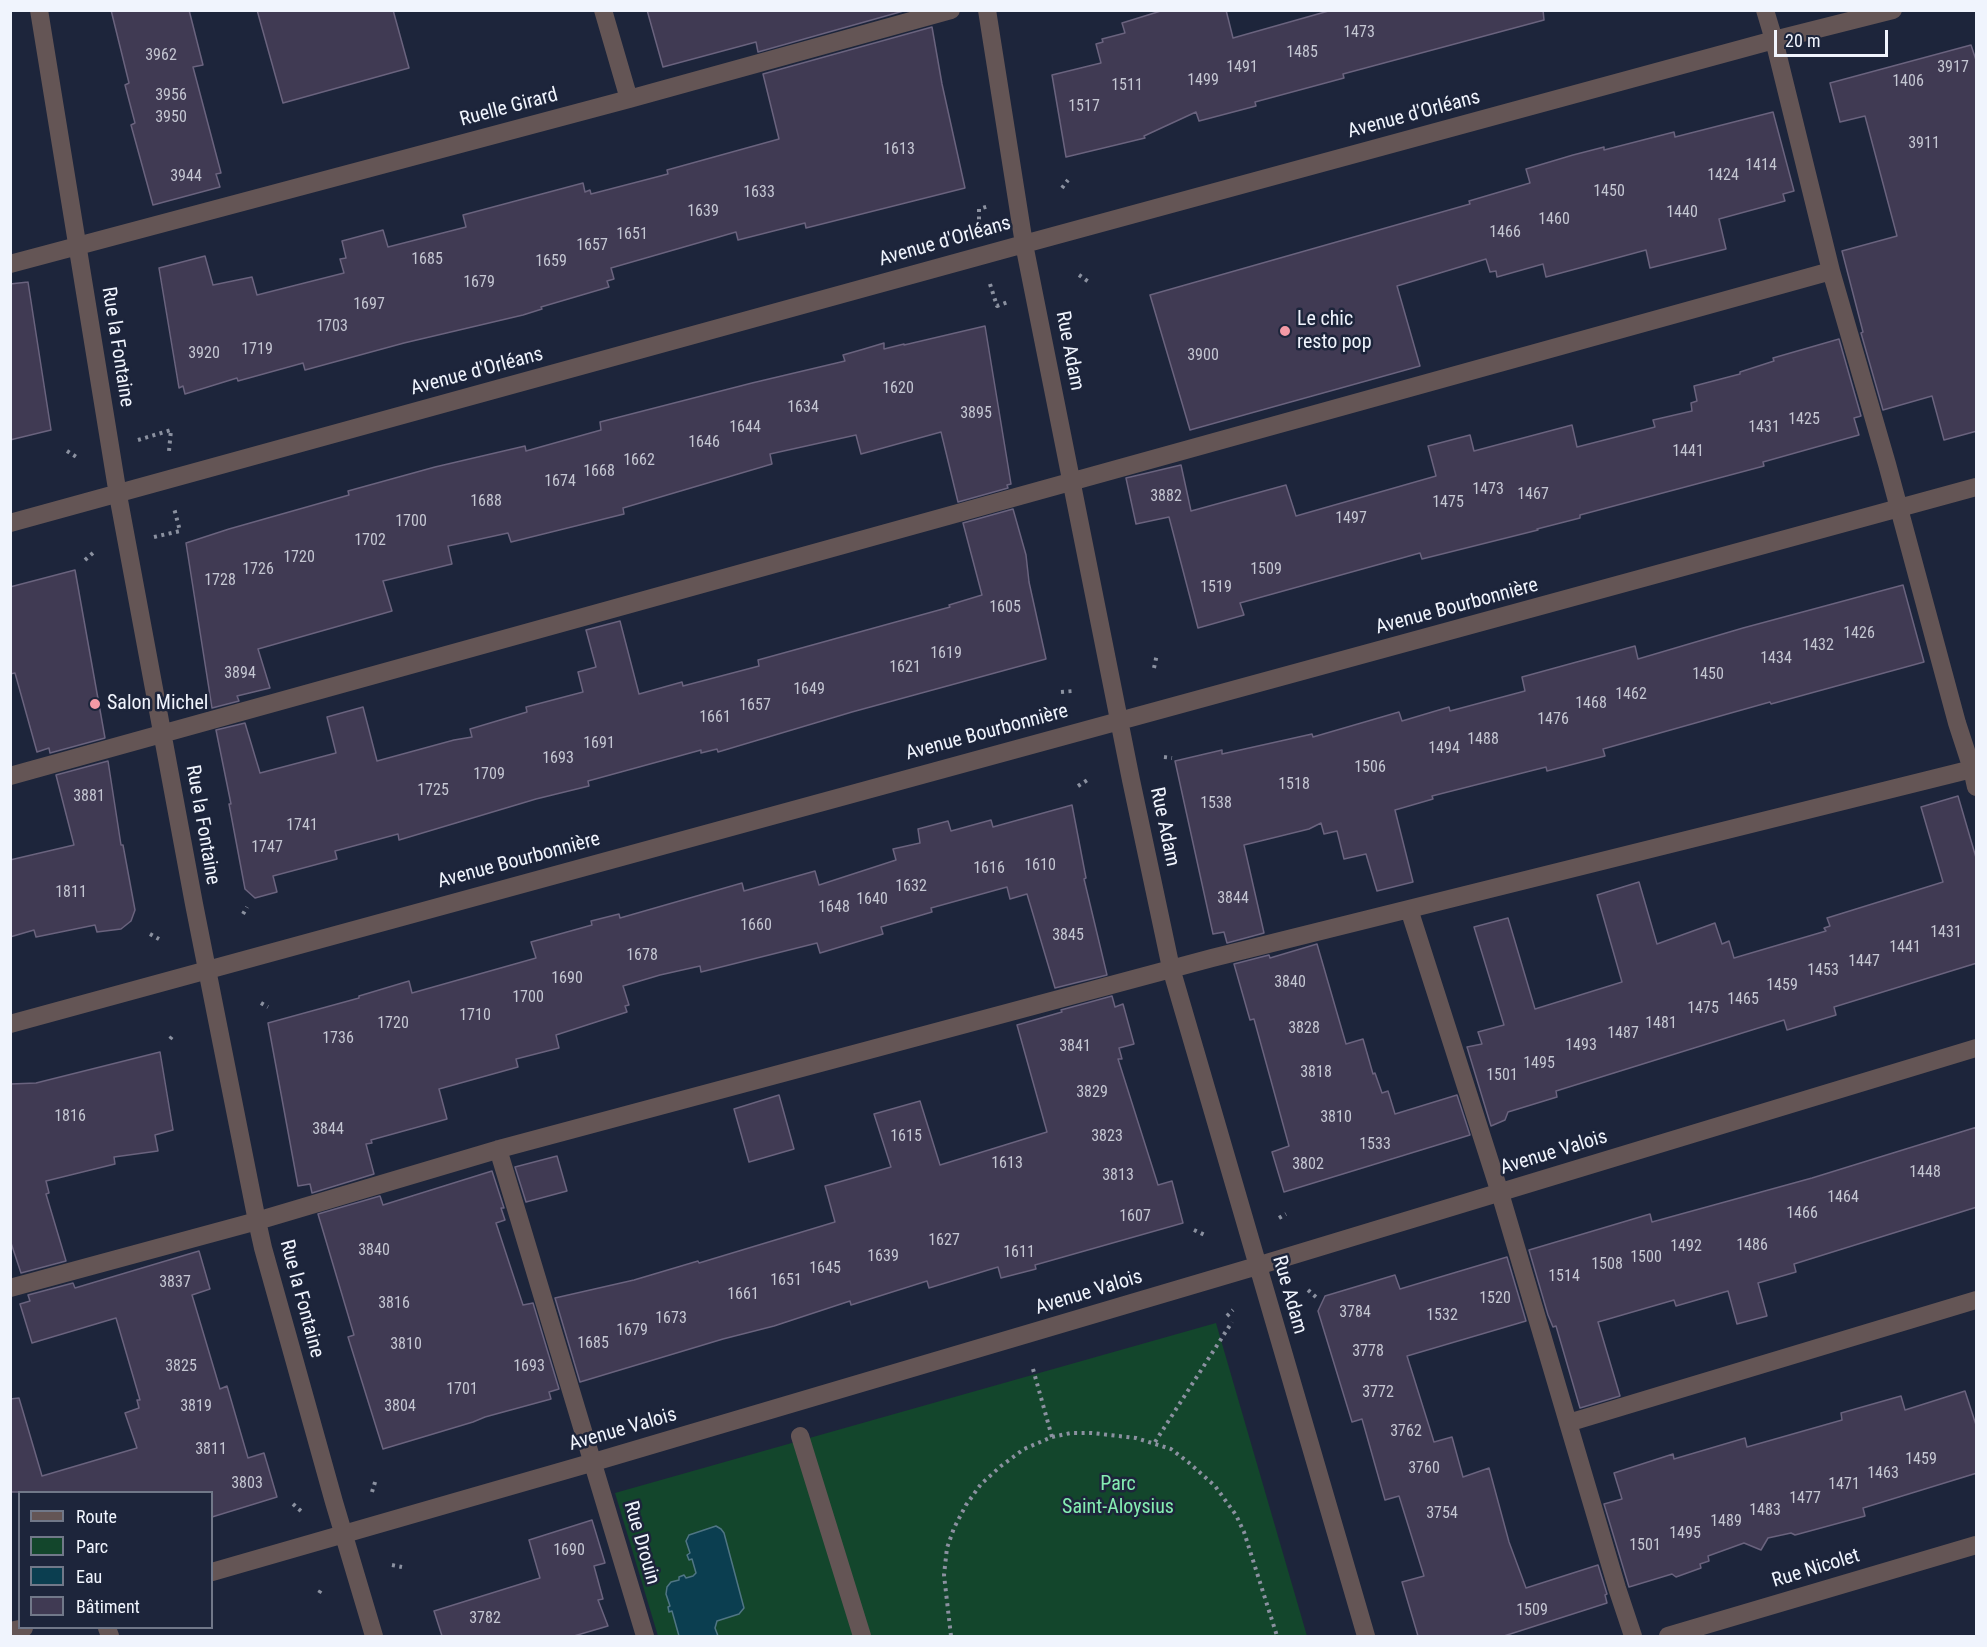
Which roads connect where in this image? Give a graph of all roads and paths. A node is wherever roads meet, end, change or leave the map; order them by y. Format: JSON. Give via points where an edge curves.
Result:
{"nodes":[{"id":1,"x":39,"y":10,"type":"edge"},
{"id":2,"x":603,"y":10,"type":"edge"},
{"id":3,"x":951,"y":10,"type":"edge"},
{"id":4,"x":987,"y":10,"type":"edge"},
{"id":5,"x":1765,"y":10,"type":"edge"},
{"id":6,"x":1893,"y":10,"type":"edge"},
{"id":7,"x":1774,"y":40,"type":"junction"},
{"id":8,"x":629,"y":99,"type":"junction"},
{"id":9,"x":1068,"y":180,"type":"dead end"},
{"id":10,"x":1062,"y":188,"type":"dead end"},
{"id":11,"x":990,"y":206,"type":"dead end"},
{"id":12,"x":980,"y":229,"type":"dead end"},
{"id":13,"x":1024,"y":244,"type":"junction"},
{"id":14,"x":77,"y":246,"type":"junction"},
{"id":15,"x":10,"y":264,"type":"edge"},
{"id":16,"x":1831,"y":271,"type":"junction"},
{"id":17,"x":1079,"y":274,"type":"dead end"},
{"id":18,"x":987,"y":275,"type":"dead end"},
{"id":19,"x":1089,"y":282,"type":"dead end"},
{"id":20,"x":1012,"y":300,"type":"dead end"},
{"id":21,"x":132,"y":442,"type":"dead end"},
{"id":22,"x":67,"y":450,"type":"dead end"},
{"id":23,"x":169,"y":452,"type":"dead end"},
{"id":24,"x":78,"y":458,"type":"dead end"},
{"id":25,"x":1072,"y":482,"type":"junction"},
{"id":26,"x":1977,"y":487,"type":"edge"},
{"id":27,"x":118,"y":495,"type":"junction"},
{"id":28,"x":172,"y":499,"type":"dead end"},
{"id":29,"x":1899,"y":509,"type":"junction"},
{"id":30,"x":10,"y":524,"type":"edge"},
{"id":31,"x":147,"y":538,"type":"dead end"},
{"id":32,"x":93,"y":553,"type":"dead end"},
{"id":33,"x":85,"y":560,"type":"dead end"},
{"id":34,"x":1157,"y":654,"type":"dead end"},
{"id":35,"x":1154,"y":668,"type":"dead end"},
{"id":36,"x":1073,"y":691,"type":"dead end"},
{"id":37,"x":1061,"y":692,"type":"dead end"},
{"id":38,"x":1120,"y":721,"type":"junction"},
{"id":39,"x":163,"y":735,"type":"junction"},
{"id":40,"x":1164,"y":757,"type":"dead end"},
{"id":41,"x":1172,"y":758,"type":"dead end"},
{"id":42,"x":10,"y":776,"type":"edge"},
{"id":43,"x":1974,"y":778,"type":"edge"},
{"id":44,"x":1089,"y":779,"type":"dead end"},
{"id":45,"x":1078,"y":786,"type":"dead end"},
{"id":46,"x":247,"y":907,"type":"dead end"},
{"id":47,"x":1409,"y":909,"type":"junction"},
{"id":48,"x":243,"y":914,"type":"dead end"},
{"id":49,"x":150,"y":934,"type":"dead end"},
{"id":50,"x":159,"y":939,"type":"dead end"},
{"id":51,"x":1171,"y":968,"type":"junction"},
{"id":52,"x":207,"y":970,"type":"junction"},
{"id":53,"x":261,"y":1003,"type":"dead end"},
{"id":54,"x":268,"y":1007,"type":"dead end"},
{"id":55,"x":10,"y":1024,"type":"edge"},
{"id":56,"x":174,"y":1034,"type":"dead end"},
{"id":57,"x":170,"y":1039,"type":"dead end"},
{"id":58,"x":1977,"y":1048,"type":"edge"},
{"id":59,"x":498,"y":1149,"type":"junction"},
{"id":60,"x":1500,"y":1193,"type":"junction"},
{"id":61,"x":1286,"y":1214,"type":"dead end"},
{"id":62,"x":1279,"y":1218,"type":"dead end"},
{"id":63,"x":257,"y":1221,"type":"junction"},
{"id":64,"x":1194,"y":1230,"type":"dead end"},
{"id":65,"x":1207,"y":1236,"type":"dead end"},
{"id":66,"x":1257,"y":1266,"type":"junction"},
{"id":67,"x":10,"y":1288,"type":"edge"},
{"id":68,"x":1308,"y":1290,"type":"dead end"},
{"id":69,"x":1316,"y":1297,"type":"dead end"},
{"id":70,"x":1977,"y":1300,"type":"edge"},
{"id":71,"x":1233,"y":1310,"type":"dead end"},
{"id":72,"x":1227,"y":1316,"type":"dead end"},
{"id":73,"x":1232,"y":1322,"type":"dead end"},
{"id":74,"x":1033,"y":1369,"type":"dead end"},
{"id":75,"x":1568,"y":1423,"type":"junction"},
{"id":76,"x":800,"y":1436,"type":"dead end"},
{"id":77,"x":1052,"y":1437,"type":"junction"},
{"id":78,"x":1155,"y":1442,"type":"junction"},
{"id":79,"x":594,"y":1462,"type":"junction"},
{"id":80,"x":376,"y":1479,"type":"dead end"},
{"id":81,"x":372,"y":1492,"type":"dead end"},
{"id":82,"x":293,"y":1504,"type":"dead end"},
{"id":83,"x":301,"y":1511,"type":"dead end"},
{"id":84,"x":343,"y":1533,"type":"junction"},
{"id":85,"x":1977,"y":1545,"type":"edge"},
{"id":86,"x":392,"y":1565,"type":"dead end"},
{"id":87,"x":402,"y":1567,"type":"dead end"},
{"id":88,"x":213,"y":1572,"type":"edge"},
{"id":89,"x":323,"y":1587,"type":"dead end"},
{"id":90,"x":319,"y":1593,"type":"dead end"},
{"id":91,"x":374,"y":1636,"type":"edge"},
{"id":92,"x":645,"y":1636,"type":"edge"},
{"id":93,"x":862,"y":1636,"type":"edge"},
{"id":94,"x":951,"y":1636,"type":"edge"},
{"id":95,"x":1277,"y":1636,"type":"edge"},
{"id":96,"x":1366,"y":1636,"type":"edge"},
{"id":97,"x":1633,"y":1636,"type":"edge"},
{"id":98,"x":1668,"y":1636,"type":"edge"}],
"edges":[{"from":1,"to":14,"type":"street","name":"Rue la Fontaine"},
{"from":2,"to":8,"type":"street"},
{"from":3,"to":8,"type":"street","name":"Ruelle Girard"},
{"from":4,"to":13,"type":"street","name":"Rue Adam"},
{"from":5,"to":7,"type":"street"},
{"from":6,"to":7,"type":"street","name":"Avenue d'Orléans"},
{"from":7,"to":13,"type":"street","name":"Avenue d'Orléans"},
{"from":7,"to":16,"type":"street"},
{"from":8,"to":14,"type":"street","name":"Ruelle Girard"},
{"from":9,"to":10,"type":"path"},
{"from":11,"to":12,"type":"path","via":[[979,209]]},
{"from":13,"to":25,"type":"street","name":"Rue Adam"},
{"from":13,"to":27,"type":"street","name":"Avenue d'Orléans"},
{"from":14,"to":15,"type":"street","name":"Ruelle Girard"},
{"from":14,"to":27,"type":"street","name":"Rue la Fontaine"},
{"from":16,"to":25,"type":"street"},
{"from":16,"to":29,"type":"street"},
{"from":17,"to":19,"type":"path"},
{"from":18,"to":20,"type":"path","via":[[997,306]]},
{"from":21,"to":23,"type":"path","via":[[171,430]]},
{"from":22,"to":24,"type":"path"},
{"from":25,"to":38,"type":"street","name":"Rue Adam"},
{"from":25,"to":39,"type":"street"},
{"from":26,"to":29,"type":"street","name":"Avenue Bourbonnière"},
{"from":27,"to":30,"type":"street","name":"Avenue d'Orléans"},
{"from":27,"to":39,"type":"street","name":"Rue la Fontaine"},
{"from":28,"to":31,"type":"path","via":[[180,531]]},
{"from":29,"to":38,"type":"street","name":"Avenue Bourbonnière"},
{"from":29,"to":43,"type":"street"},
{"from":32,"to":33,"type":"path"},
{"from":34,"to":35,"type":"path"},
{"from":36,"to":37,"type":"path"},
{"from":38,"to":51,"type":"street","name":"Rue Adam"},
{"from":38,"to":52,"type":"street","name":"Avenue Bourbonnière"},
{"from":39,"to":42,"type":"street"},
{"from":39,"to":52,"type":"street","name":"Rue la Fontaine"},
{"from":40,"to":41,"type":"path"},
{"from":43,"to":47,"type":"street"},
{"from":44,"to":45,"type":"path"},
{"from":46,"to":48,"type":"path"},
{"from":47,"to":51,"type":"street"},
{"from":47,"to":60,"type":"street"},
{"from":49,"to":50,"type":"path"},
{"from":51,"to":59,"type":"street"},
{"from":51,"to":66,"type":"street","name":"Rue Adam"},
{"from":52,"to":55,"type":"street","name":"Avenue Bourbonnière"},
{"from":52,"to":63,"type":"street","name":"Rue la Fontaine"},
{"from":53,"to":54,"type":"path"},
{"from":56,"to":57,"type":"path"},
{"from":58,"to":60,"type":"street","name":"Avenue Valois"},
{"from":59,"to":63,"type":"street"},
{"from":59,"to":79,"type":"street","name":"Rue Drouin"},
{"from":60,"to":66,"type":"street","name":"Avenue Valois"},
{"from":60,"to":75,"type":"street"},
{"from":61,"to":62,"type":"path"},
{"from":63,"to":67,"type":"street"},
{"from":63,"to":84,"type":"street","name":"Rue la Fontaine"},
{"from":64,"to":65,"type":"path"},
{"from":66,"to":79,"type":"street","name":"Avenue Valois"},
{"from":66,"to":96,"type":"street","name":"Rue Adam"},
{"from":68,"to":69,"type":"path"},
{"from":70,"to":75,"type":"street"},
{"from":71,"to":72,"type":"path"},
{"from":73,"to":78,"type":"path"},
{"from":74,"to":77,"type":"path"},
{"from":75,"to":97,"type":"street"},
{"from":76,"to":93,"type":"street"},
{"from":77,"to":78,"type":"path","via":[[1092,1432]]},
{"from":77,"to":94,"type":"path","via":[[1024,1449],[981,1484],[954,1528],[944,1575]]},
{"from":78,"to":95,"type":"path","via":[[1171,1449],[1203,1475],[1236,1515]]},
{"from":79,"to":84,"type":"street","name":"Avenue Valois"},
{"from":79,"to":92,"type":"street","name":"Rue Drouin"},
{"from":80,"to":81,"type":"path"},
{"from":82,"to":83,"type":"path"},
{"from":84,"to":88,"type":"street","name":"Avenue Valois"},
{"from":84,"to":91,"type":"street","name":"Rue la Fontaine"},
{"from":85,"to":98,"type":"street","name":"Rue Nicolet"},
{"from":86,"to":87,"type":"path"},
{"from":89,"to":90,"type":"path"}]}
